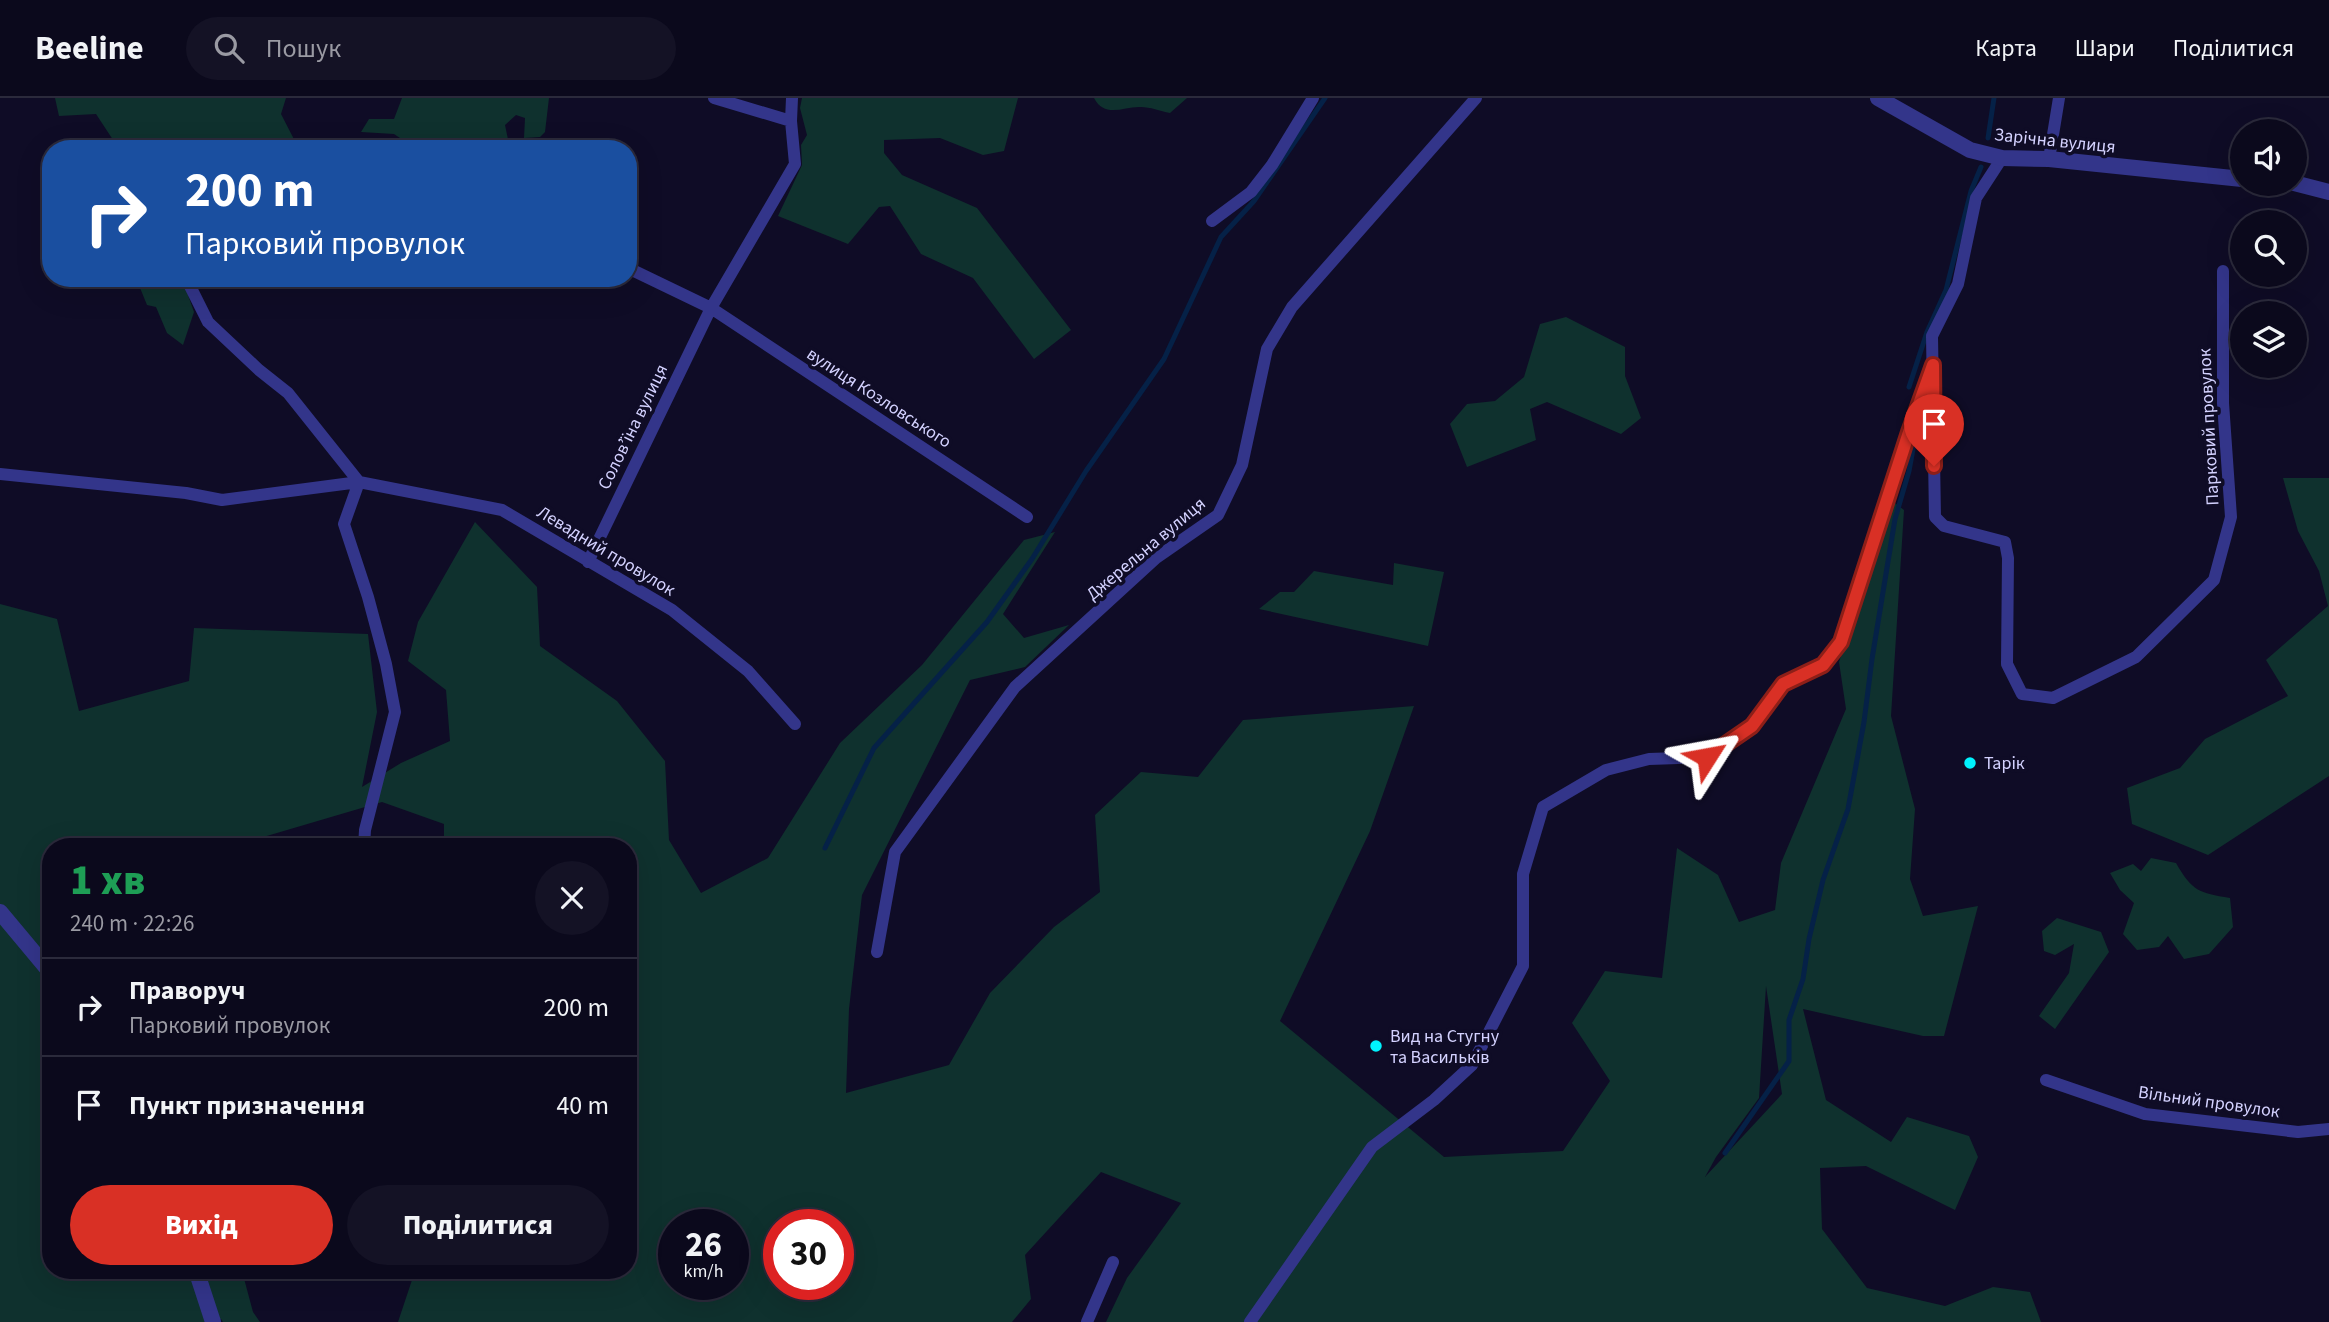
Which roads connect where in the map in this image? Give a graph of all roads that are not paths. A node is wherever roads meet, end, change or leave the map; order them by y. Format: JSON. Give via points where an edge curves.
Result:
{"nodes":[{"id":1,"x":714,"y":98,"type":"edge"},
{"id":2,"x":792,"y":98,"type":"edge"},
{"id":3,"x":1313,"y":98,"type":"edge"},
{"id":4,"x":1476,"y":98,"type":"edge"},
{"id":5,"x":1878,"y":98,"type":"edge"},
{"id":6,"x":2059,"y":98,"type":"edge"},
{"id":7,"x":791,"y":121,"type":"junction"},
{"id":8,"x":2002,"y":158,"type":"junction"},
{"id":9,"x":2049,"y":159,"type":"junction"},
{"id":10,"x":2230,"y":178,"type":"edge"},
{"id":11,"x":2307,"y":186,"type":"edge"},
{"id":12,"x":2329,"y":192,"type":"edge"},
{"id":13,"x":1212,"y":221,"type":"dead end"},
{"id":14,"x":2222,"y":271,"type":"dead end"},
{"id":15,"x":637,"y":272,"type":"edge"},
{"id":16,"x":190,"y":287,"type":"edge"},
{"id":17,"x":710,"y":308,"type":"junction"},
{"id":18,"x":1933,"y":365,"type":"junction"},
{"id":19,"x":0,"y":474,"type":"edge"},
{"id":20,"x":359,"y":482,"type":"junction"},
{"id":21,"x":1027,"y":517,"type":"dead end"},
{"id":22,"x":588,"y":562,"type":"junction"},
{"id":23,"x":795,"y":724,"type":"dead end"},
{"id":24,"x":365,"y":838,"type":"edge"},
{"id":25,"x":0,"y":912,"type":"edge"},
{"id":26,"x":877,"y":952,"type":"dead end"},
{"id":27,"x":42,"y":962,"type":"edge"},
{"id":28,"x":2046,"y":1080,"type":"dead end"},
{"id":29,"x":2329,"y":1129,"type":"edge"},
{"id":30,"x":1112,"y":1262,"type":"dead end"},
{"id":31,"x":199,"y":1279,"type":"edge"},
{"id":32,"x":213,"y":1322,"type":"edge"},
{"id":33,"x":1087,"y":1322,"type":"edge"},
{"id":34,"x":1251,"y":1322,"type":"edge"}],
"edges":[{"from":1,"to":7,"type":"street"},
{"from":2,"to":7,"type":"street","name":"Соловʼїна вулиця"},
{"from":3,"to":13,"type":"street","via":[[1251,192]]},
{"from":4,"to":26,"type":"street","name":"Джерельна вулиця","via":[[1292,307],[1267,349],[1242,465],[1218,515],[1156,558],[1016,687],[895,852]]},
{"from":5,"to":8,"type":"street","name":"Зарічна вулиця","via":[[1970,150]]},
{"from":6,"to":9,"type":"street"},
{"from":7,"to":17,"type":"street","name":"Соловʼїна вулиця","via":[[795,164]]},
{"from":8,"to":9,"type":"street","name":"Зарічна вулиця"},
{"from":8,"to":18,"type":"street","name":"Парковий провулок","via":[[1976,198],[1958,284],[1932,337]]},
{"from":9,"to":10,"type":"street","name":"Зарічна вулиця"},
{"from":11,"to":12,"type":"street"},
{"from":14,"to":18,"type":"street","name":"Парковий провулок","via":[[2223,403],[2231,517],[2214,580],[2136,657],[2053,698],[2022,694],[2007,664],[2005,542],[1944,526],[1935,517]]},
{"from":15,"to":17,"type":"street"},
{"from":16,"to":20,"type":"street","via":[[208,322],[288,393]]},
{"from":17,"to":21,"type":"street","name":"вулиця Козловського"},
{"from":17,"to":22,"type":"street","name":"Соловʼїна вулиця"},
{"from":18,"to":34,"type":"street","via":[[1841,642],[1823,665],[1783,684],[1752,726],[1707,757],[1649,759],[1606,770],[1543,807],[1523,874],[1523,966],[1472,1065],[1372,1147]]},
{"from":19,"to":20,"type":"street","name":"Левадний провулок","via":[[222,500]]},
{"from":20,"to":22,"type":"street","name":"Левадний провулок","via":[[502,510]]},
{"from":20,"to":24,"type":"street","via":[[344,524],[368,597],[395,712]]},
{"from":22,"to":23,"type":"street","name":"Левадний провулок","via":[[672,610],[748,671]]},
{"from":25,"to":27,"type":"street"},
{"from":28,"to":29,"type":"street","name":"Вільний провулок","via":[[2144,1114],[2298,1132]]},
{"from":30,"to":33,"type":"street"},
{"from":31,"to":32,"type":"street"}]}
